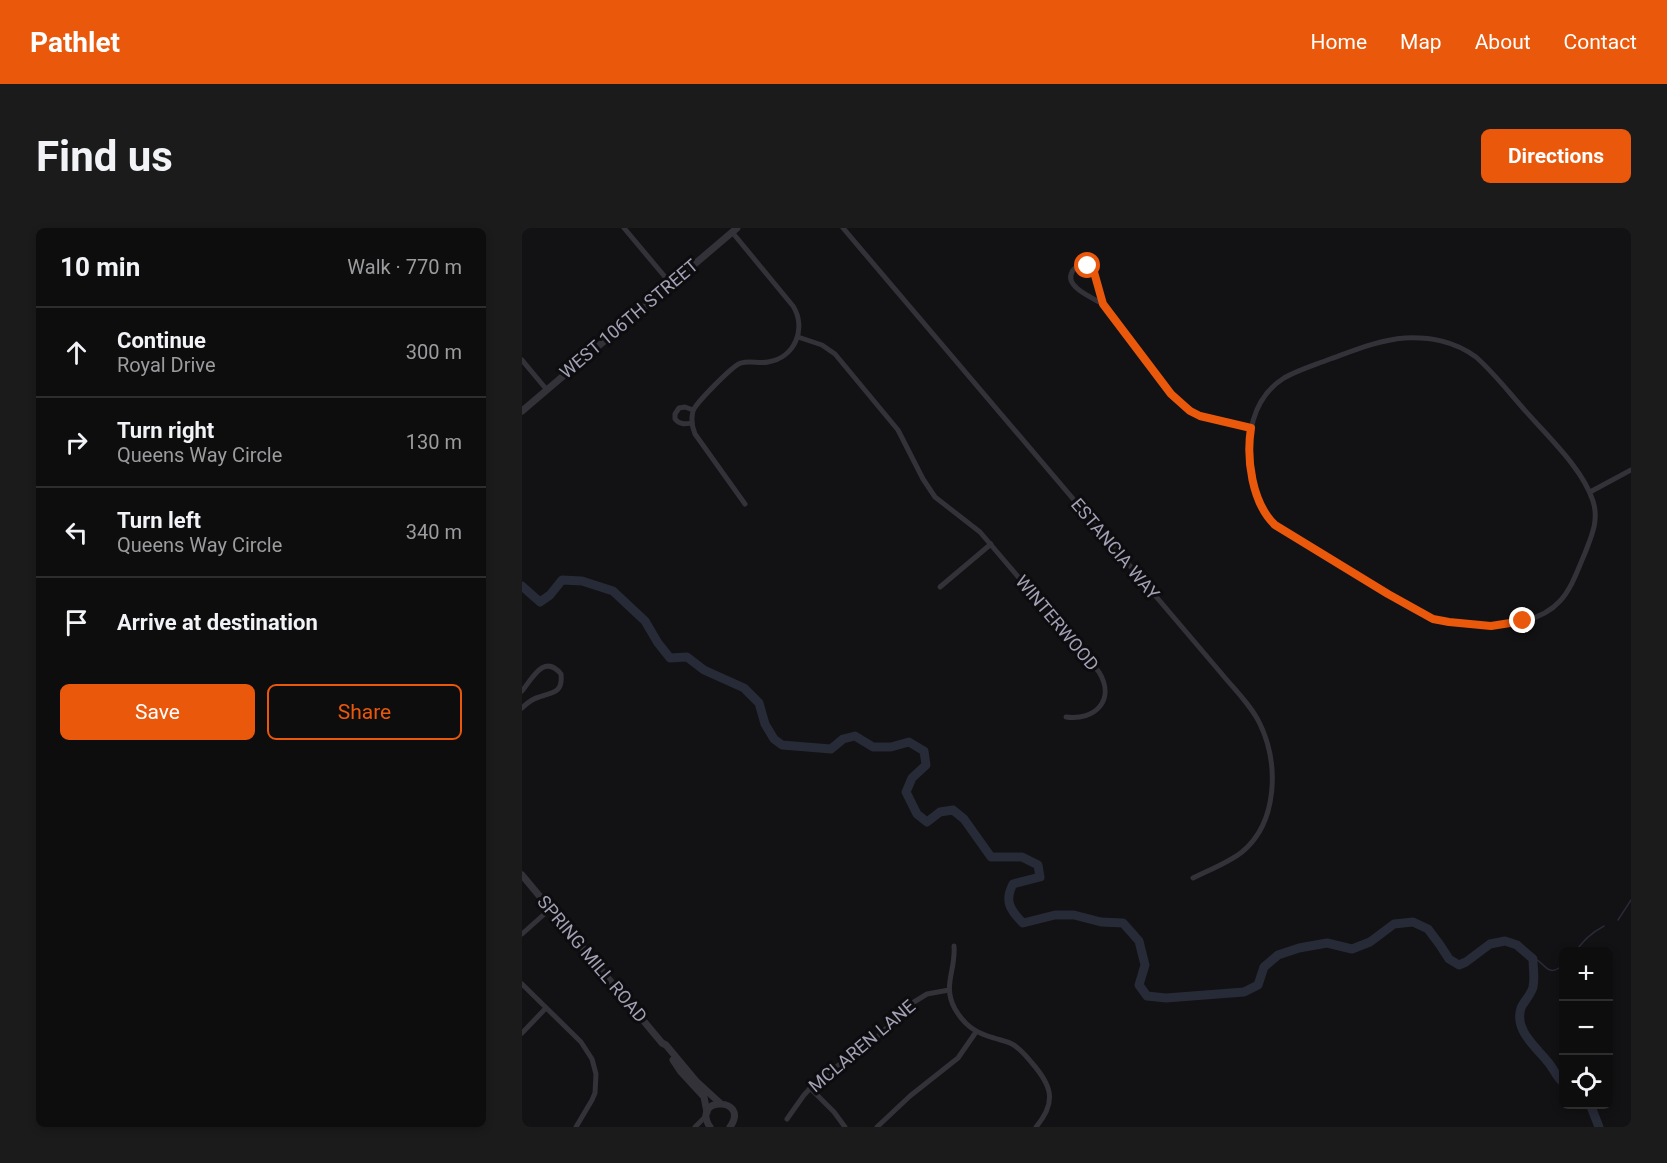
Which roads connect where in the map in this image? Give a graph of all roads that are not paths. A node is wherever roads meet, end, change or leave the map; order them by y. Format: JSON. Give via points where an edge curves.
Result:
{"nodes":[{"id":1,"x":624,"y":228,"type":"edge"},
{"id":2,"x":843,"y":228,"type":"edge"},
{"id":3,"x":734,"y":230,"type":"edge"},
{"id":4,"x":671,"y":284,"type":"junction"},
{"id":5,"x":1103,"y":304,"type":"junction"},
{"id":6,"x":798,"y":337,"type":"junction"},
{"id":7,"x":522,"y":360,"type":"edge"},
{"id":8,"x":547,"y":390,"type":"junction"},
{"id":9,"x":693,"y":410,"type":"junction"},
{"id":10,"x":522,"y":411,"type":"edge"},
{"id":11,"x":692,"y":423,"type":"junction"},
{"id":12,"x":1251,"y":428,"type":"junction"},
{"id":13,"x":1631,"y":470,"type":"edge"},
{"id":14,"x":1590,"y":492,"type":"junction"},
{"id":15,"x":745,"y":504,"type":"dead end"},
{"id":16,"x":991,"y":544,"type":"junction"},
{"id":17,"x":940,"y":586,"type":"dead end"},
{"id":18,"x":522,"y":691,"type":"edge"},
{"id":19,"x":522,"y":708,"type":"edge"},
{"id":20,"x":1066,"y":717,"type":"dead end"},
{"id":21,"x":522,"y":875,"type":"edge"},
{"id":22,"x":1193,"y":878,"type":"dead end"},
{"id":23,"x":550,"y":909,"type":"junction"},
{"id":24,"x":522,"y":933,"type":"edge"},
{"id":25,"x":954,"y":946,"type":"dead end"},
{"id":26,"x":522,"y":984,"type":"edge"},
{"id":27,"x":949,"y":990,"type":"junction"},
{"id":28,"x":546,"y":1008,"type":"junction"},
{"id":29,"x":976,"y":1032,"type":"junction"},
{"id":30,"x":522,"y":1033,"type":"edge"},
{"id":31,"x":662,"y":1043,"type":"junction"},
{"id":32,"x":810,"y":1088,"type":"junction"},
{"id":33,"x":720,"y":1103,"type":"junction"},
{"id":34,"x":706,"y":1114,"type":"junction"},
{"id":35,"x":788,"y":1119,"type":"dead end"},
{"id":36,"x":733,"y":1125,"type":"edge"},
{"id":37,"x":576,"y":1127,"type":"edge"},
{"id":38,"x":695,"y":1127,"type":"edge"},
{"id":39,"x":710,"y":1127,"type":"edge"},
{"id":40,"x":845,"y":1127,"type":"edge"},
{"id":41,"x":877,"y":1127,"type":"edge"},
{"id":42,"x":1036,"y":1127,"type":"edge"}],
"edges":[{"from":1,"to":4,"type":"street"},
{"from":2,"to":22,"type":"street","name":"ESTANCIA WAY","via":[[1260,724],[1269,749],[1272,782],[1263,824],[1241,853]]},
{"from":3,"to":4,"type":"street","name":"WEST 106TH STREET"},
{"from":3,"to":6,"type":"street","via":[[793,306],[798,316]]},
{"from":4,"to":8,"type":"street","name":"WEST 106TH STREET"},
{"from":5,"to":5,"type":"street","via":[[1091,268],[1076,267],[1071,274],[1072,284]]},
{"from":5,"to":12,"type":"street","via":[[1177,401],[1200,416]]},
{"from":6,"to":9,"type":"street","via":[[791,350],[777,360],[735,366]]},
{"from":6,"to":16,"type":"street","name":"WINTERWOOD","via":[[835,354],[898,430],[931,492]]},
{"from":7,"to":8,"type":"street"},
{"from":8,"to":10,"type":"street","name":"WEST 106TH STREET"},
{"from":9,"to":11,"type":"street"},
{"from":9,"to":11,"type":"street","via":[[679,408],[675,414],[677,422]]},
{"from":11,"to":15,"type":"street","via":[[695,434]]},
{"from":12,"to":14,"type":"street","via":[[1265,396],[1294,373],[1378,342],[1438,339],[1464,349],[1483,364],[1571,464]]},
{"from":12,"to":14,"type":"street","via":[[1249,460],[1259,503],[1269,519],[1396,599],[1442,621],[1491,626],[1529,620],[1551,609],[1567,592],[1593,533],[1596,514]]},
{"from":13,"to":14,"type":"street"},
{"from":16,"to":17,"type":"street"},
{"from":16,"to":20,"type":"street","name":"WINTERWOOD","via":[[1101,676],[1105,692],[1099,708],[1088,716]]},
{"from":18,"to":19,"type":"street","via":[[540,668],[553,667],[561,674],[558,689]]},
{"from":21,"to":23,"type":"street","name":"SPRING MILL ROAD"},
{"from":23,"to":24,"type":"street"},
{"from":23,"to":31,"type":"street","name":"SPRING MILL ROAD"},
{"from":25,"to":27,"type":"street"},
{"from":26,"to":28,"type":"street"},
{"from":27,"to":29,"type":"street","via":[[957,1011]]},
{"from":27,"to":32,"type":"street","name":"MCLAREN LANE","via":[[921,997],[877,1037]]},
{"from":28,"to":30,"type":"street"},
{"from":28,"to":37,"type":"street","via":[[587,1049],[595,1067],[595,1093]]},
{"from":29,"to":41,"type":"street","via":[[958,1058]]},
{"from":29,"to":42,"type":"street","via":[[1009,1042],[1043,1076],[1050,1099],[1048,1110]]},
{"from":31,"to":33,"type":"street","name":"SPRING MILL ROAD"},
{"from":31,"to":34,"type":"street","name":"SPRING MILL ROAD","via":[[704,1097]]},
{"from":32,"to":35,"type":"street","name":"MCLAREN LANE"},
{"from":32,"to":40,"type":"street"},
{"from":33,"to":34,"type":"street"},
{"from":33,"to":36,"type":"street","name":"SPRING MILL ROAD","via":[[732,1109]]},
{"from":34,"to":38,"type":"street"},
{"from":34,"to":39,"type":"street","name":"SPRING MILL ROAD"}]}
